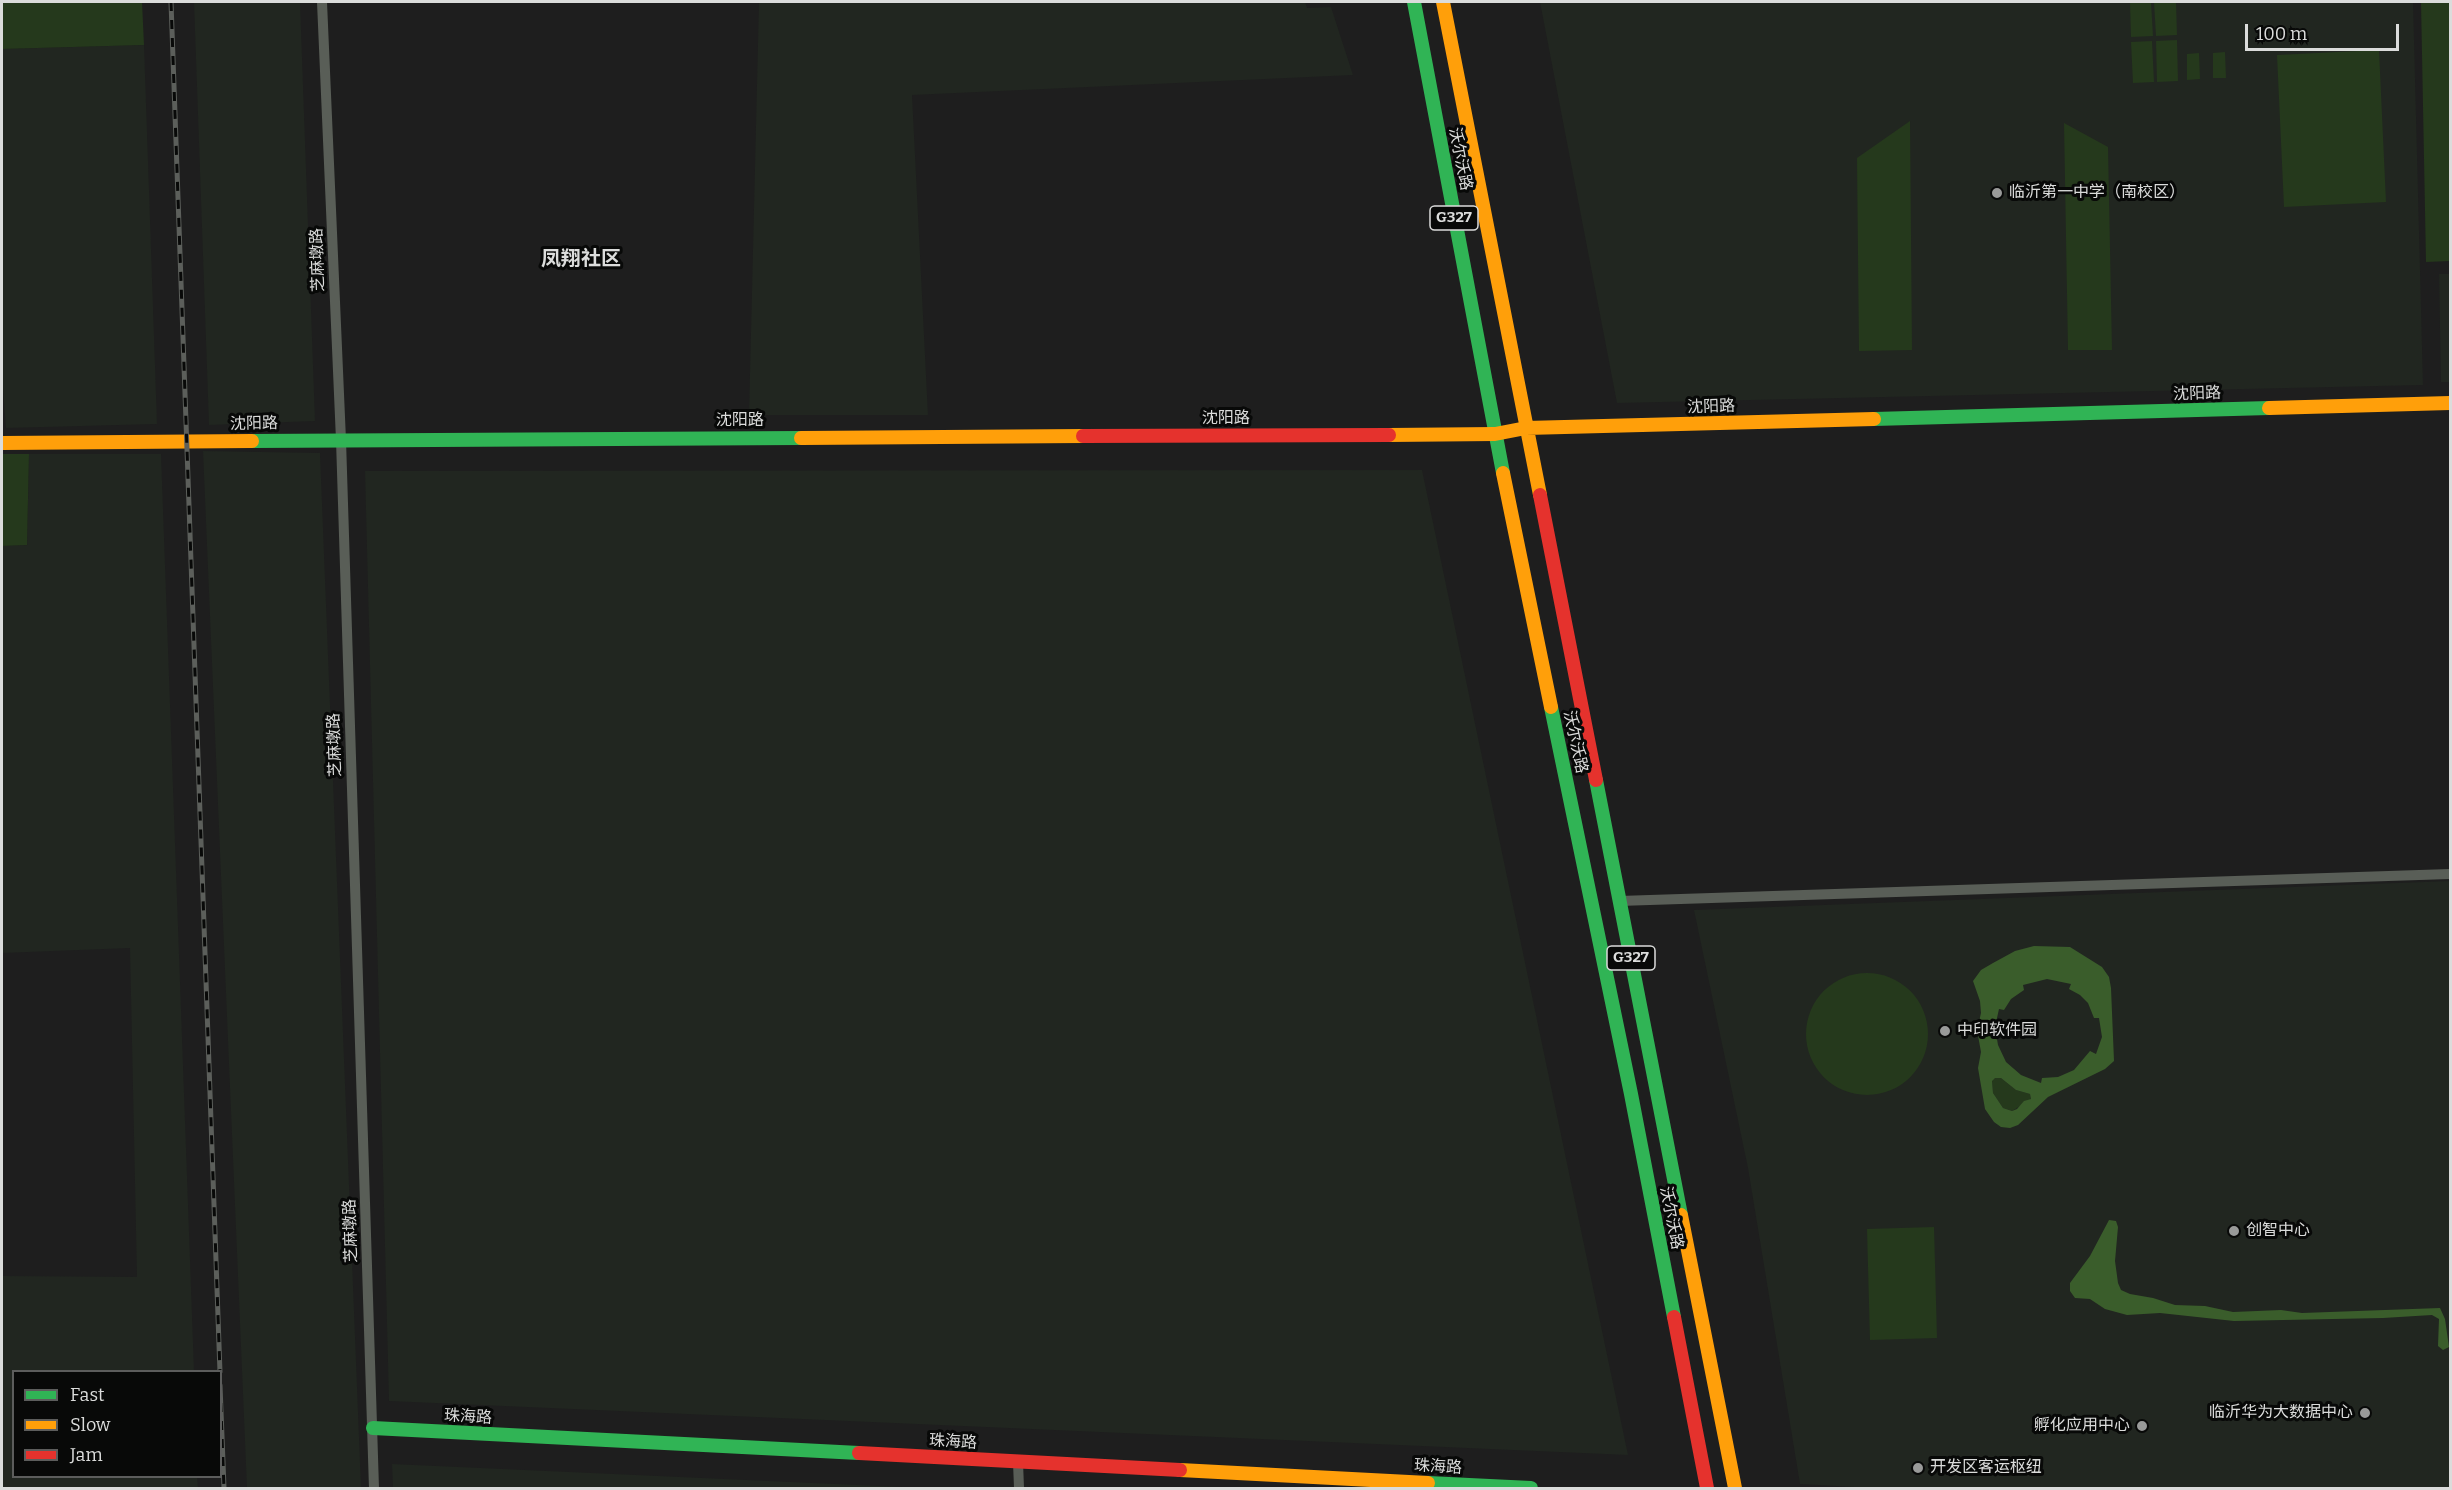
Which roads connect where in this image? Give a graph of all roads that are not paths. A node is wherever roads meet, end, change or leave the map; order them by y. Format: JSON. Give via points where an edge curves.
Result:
{"nodes":[{"id":1,"x":322,"y":2,"type":"edge"},
{"id":2,"x":1414,"y":2,"type":"edge"},
{"id":3,"x":1443,"y":2,"type":"edge"},
{"id":4,"x":2451,"y":404,"type":"edge"},
{"id":5,"x":1526,"y":428,"type":"junction"},
{"id":6,"x":1495,"y":434,"type":"junction"},
{"id":7,"x":341,"y":440,"type":"junction"},
{"id":8,"x":2,"y":443,"type":"edge"},
{"id":9,"x":2451,"y":874,"type":"edge"},
{"id":10,"x":1619,"y":901,"type":"junction"},
{"id":11,"x":373,"y":1428,"type":"junction"},
{"id":12,"x":1018,"y":1461,"type":"junction"},
{"id":13,"x":374,"y":1488,"type":"edge"},
{"id":14,"x":1019,"y":1488,"type":"edge"},
{"id":15,"x":1531,"y":1488,"type":"edge"},
{"id":16,"x":1707,"y":1488,"type":"edge"},
{"id":17,"x":1735,"y":1488,"type":"edge"}],
"edges":[{"from":1,"to":7,"type":"street","name":"芝麻墩路"},
{"from":2,"to":6,"type":"main road","name":"沃尔沃路","number":"G327"},
{"from":3,"to":5,"type":"main road","name":"沃尔沃路","number":"G327"},
{"from":4,"to":5,"type":"main road","name":"沈阳路"},
{"from":5,"to":6,"type":"main road","name":"沈阳路"},
{"from":5,"to":10,"type":"main road","name":"沃尔沃路","number":"G327"},
{"from":6,"to":7,"type":"main road","name":"沈阳路"},
{"from":6,"to":16,"type":"main road","name":"沃尔沃路","number":"G327","via":[[1631,1094]]},
{"from":7,"to":8,"type":"main road","name":"沈阳路"},
{"from":7,"to":11,"type":"street","name":"芝麻墩路"},
{"from":9,"to":10,"type":"street"},
{"from":10,"to":17,"type":"main road","name":"沃尔沃路","number":"G327"},
{"from":11,"to":12,"type":"main road","name":"珠海路"},
{"from":11,"to":13,"type":"street","name":"芝麻墩路"},
{"from":12,"to":14,"type":"street"},
{"from":12,"to":15,"type":"main road","name":"珠海路"}]}
